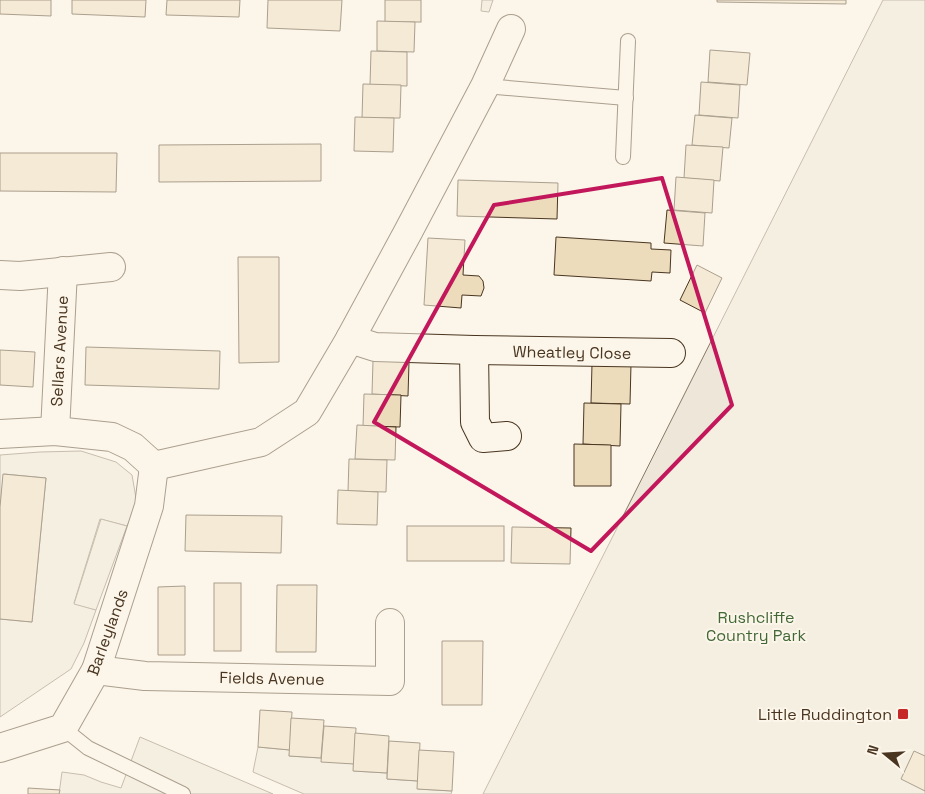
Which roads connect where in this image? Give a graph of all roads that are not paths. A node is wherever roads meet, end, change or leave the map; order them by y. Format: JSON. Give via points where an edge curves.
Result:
{"nodes":[{"id":1,"x":511,"y":29,"type":"dead end"},
{"id":2,"x":628,"y":41,"type":"dead end"},
{"id":3,"x":485,"y":86,"type":"junction"},
{"id":4,"x":626,"y":98,"type":"junction"},
{"id":5,"x":623,"y":157,"type":"dead end"},
{"id":6,"x":111,"y":267,"type":"dead end"},
{"id":7,"x":64,"y":271,"type":"junction"},
{"id":8,"x":0,"y":276,"type":"edge"},
{"id":9,"x":350,"y":339,"type":"junction"},
{"id":10,"x":474,"y":350,"type":"junction"},
{"id":11,"x":671,"y":353,"type":"dead end"},
{"id":12,"x":55,"y":431,"type":"junction"},
{"id":13,"x":0,"y":434,"type":"edge"},
{"id":14,"x":507,"y":436,"type":"dead end"},
{"id":15,"x":154,"y":466,"type":"junction"},
{"id":16,"x":390,"y":623,"type":"dead end"},
{"id":17,"x":96,"y":670,"type":"junction"},
{"id":18,"x":63,"y":728,"type":"junction"},
{"id":19,"x":0,"y":748,"type":"edge"},
{"id":20,"x":183,"y":794,"type":"edge"}],
"edges":[{"from":1,"to":3,"type":"street"},
{"from":2,"to":4,"type":"lane"},
{"from":3,"to":4,"type":"lane"},
{"from":3,"to":9,"type":"street"},
{"from":4,"to":5,"type":"lane"},
{"from":6,"to":7,"type":"street","name":"Sellars Avenue"},
{"from":7,"to":8,"type":"street","name":"Sellars Avenue"},
{"from":7,"to":12,"type":"street","name":"Sellars Avenue"},
{"from":9,"to":10,"type":"street","name":"Wheatley Close","via":[[375,347]]},
{"from":9,"to":15,"type":"street","via":[[307,412],[260,442]]},
{"from":10,"to":11,"type":"street","name":"Wheatley Close"},
{"from":10,"to":14,"type":"street","via":[[475,422],[483,438]]},
{"from":12,"to":13,"type":"street"},
{"from":12,"to":15,"type":"street","via":[[112,437],[134,448]]},
{"from":15,"to":17,"type":"street","name":"Barleylands","via":[[150,506]]},
{"from":16,"to":17,"type":"street","name":"Fields Avenue","via":[[390,681],[145,676]]},
{"from":17,"to":18,"type":"street","name":"Barleylands"},
{"from":18,"to":19,"type":"street"},
{"from":18,"to":20,"type":"lane","via":[[88,748]]}]}
